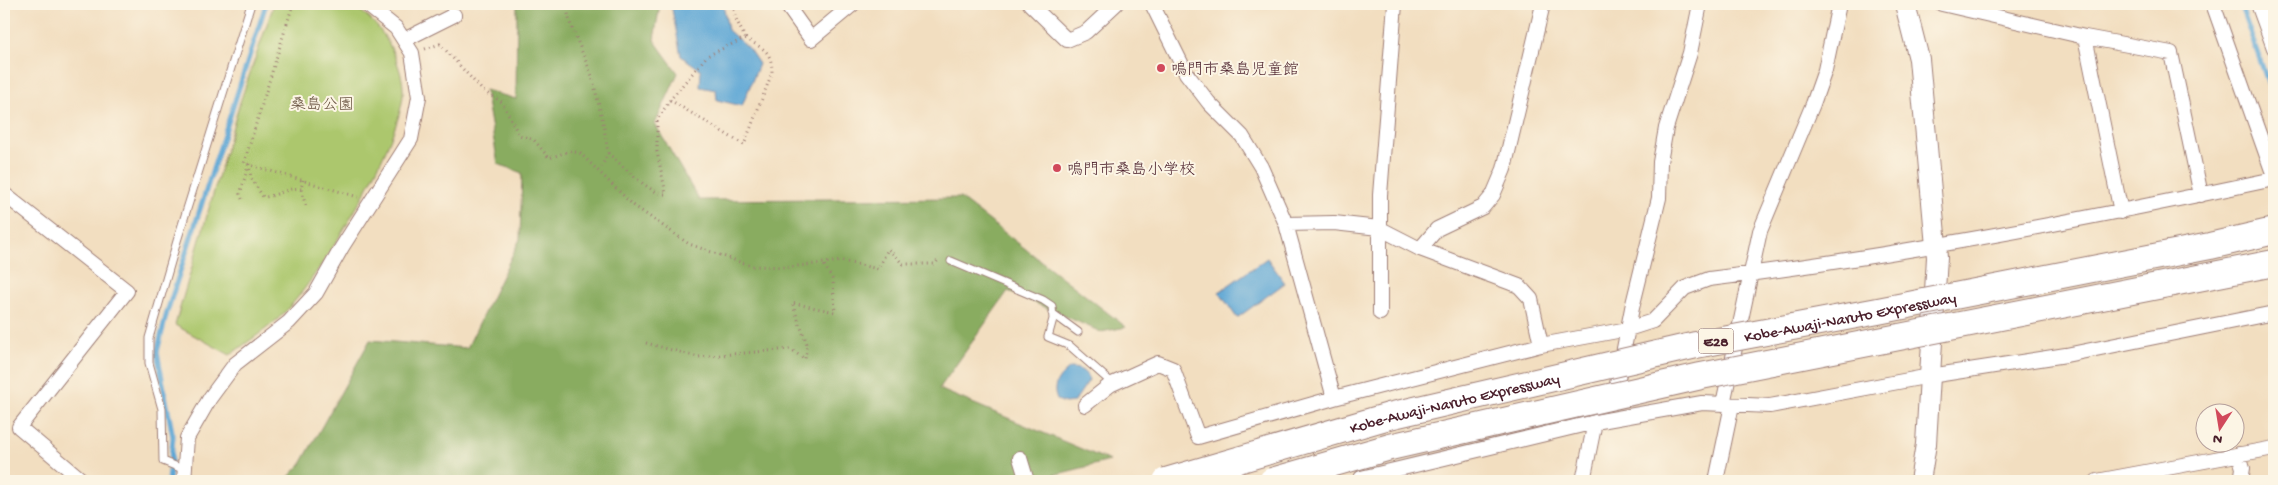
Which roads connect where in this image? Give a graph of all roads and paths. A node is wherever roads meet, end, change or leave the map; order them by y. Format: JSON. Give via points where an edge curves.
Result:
{"nodes":[{"id":1,"x":251,"y":4,"type":"edge"},
{"id":2,"x":293,"y":4,"type":"edge"},
{"id":3,"x":366,"y":4,"type":"edge"},
{"id":4,"x":566,"y":4,"type":"edge"},
{"id":5,"x":733,"y":4,"type":"edge"},
{"id":6,"x":786,"y":4,"type":"edge"},
{"id":7,"x":853,"y":4,"type":"edge"},
{"id":8,"x":1030,"y":4,"type":"edge"},
{"id":9,"x":1116,"y":4,"type":"edge"},
{"id":10,"x":1152,"y":4,"type":"edge"},
{"id":11,"x":1395,"y":4,"type":"edge"},
{"id":12,"x":1543,"y":4,"type":"edge"},
{"id":13,"x":1700,"y":4,"type":"edge"},
{"id":14,"x":1839,"y":4,"type":"edge"},
{"id":15,"x":1905,"y":4,"type":"edge"},
{"id":16,"x":1942,"y":4,"type":"edge"},
{"id":17,"x":2213,"y":4,"type":"edge"},
{"id":18,"x":2258,"y":4,"type":"edge"},
{"id":19,"x":451,"y":10,"type":"edge"},
{"id":20,"x":2085,"y":37,"type":"junction"},
{"id":21,"x":745,"y":38,"type":"junction"},
{"id":22,"x":404,"y":40,"type":"junction"},
{"id":23,"x":2273,"y":41,"type":"edge"},
{"id":24,"x":412,"y":53,"type":"junction"},
{"id":25,"x":670,"y":100,"type":"junction"},
{"id":26,"x":608,"y":154,"type":"junction"},
{"id":27,"x":249,"y":164,"type":"junction"},
{"id":28,"x":600,"y":170,"type":"junction"},
{"id":29,"x":2274,"y":176,"type":"edge"},
{"id":30,"x":303,"y":180,"type":"junction"},
{"id":31,"x":2274,"y":180,"type":"edge"},
{"id":32,"x":301,"y":189,"type":"junction"},
{"id":33,"x":4,"y":194,"type":"edge"},
{"id":34,"x":2201,"y":195,"type":"junction"},
{"id":35,"x":360,"y":198,"type":"dead end"},
{"id":36,"x":242,"y":199,"type":"dead end"},
{"id":37,"x":306,"y":207,"type":"dead end"},
{"id":38,"x":2121,"y":212,"type":"junction"},
{"id":39,"x":1286,"y":224,"type":"junction"},
{"id":40,"x":1379,"y":228,"type":"junction"},
{"id":41,"x":2274,"y":231,"type":"edge"},
{"id":42,"x":1936,"y":246,"type":"junction"},
{"id":43,"x":1420,"y":249,"type":"junction"},
{"id":44,"x":951,"y":260,"type":"joint"},
{"id":45,"x":2274,"y":263,"type":"edge"},
{"id":46,"x":823,"y":264,"type":"junction"},
{"id":47,"x":1750,"y":274,"type":"junction"},
{"id":48,"x":1052,"y":313,"type":"junction"},
{"id":49,"x":1380,"y":313,"type":"dead end"},
{"id":50,"x":2274,"y":313,"type":"edge"},
{"id":51,"x":1628,"y":329,"type":"junction"},
{"id":52,"x":1078,"y":332,"type":"dead end"},
{"id":53,"x":646,"y":343,"type":"dead end"},
{"id":54,"x":1541,"y":345,"type":"junction"},
{"id":55,"x":1930,"y":376,"type":"junction"},
{"id":56,"x":1112,"y":383,"type":"junction"},
{"id":57,"x":1334,"y":398,"type":"junction"},
{"id":58,"x":1727,"y":404,"type":"junction"},
{"id":59,"x":1085,"y":405,"type":"dead end"},
{"id":60,"x":1610,"y":420,"type":"junction"},
{"id":61,"x":1595,"y":422,"type":"junction"},
{"id":62,"x":2274,"y":448,"type":"edge"},
{"id":63,"x":2239,"y":454,"type":"junction"},
{"id":64,"x":1020,"y":458,"type":"dead end"},
{"id":65,"x":184,"y":476,"type":"edge"},
{"id":66,"x":83,"y":481,"type":"edge"},
{"id":67,"x":1027,"y":481,"type":"edge"},
{"id":68,"x":1166,"y":481,"type":"edge"},
{"id":69,"x":1272,"y":481,"type":"edge"},
{"id":70,"x":1363,"y":481,"type":"edge"},
{"id":71,"x":1583,"y":481,"type":"edge"},
{"id":72,"x":1716,"y":481,"type":"edge"},
{"id":73,"x":1920,"y":481,"type":"edge"},
{"id":74,"x":2097,"y":481,"type":"edge"},
{"id":75,"x":2241,"y":481,"type":"edge"}],
"edges":[{"from":1,"to":65,"type":"lane","via":[[149,338],[149,363],[162,409],[163,461]]},
{"from":2,"to":27,"type":"path","via":[[244,163]]},
{"from":3,"to":22,"type":"street","via":[[396,28]]},
{"from":4,"to":26,"type":"path","via":[[570,23],[592,76]]},
{"from":5,"to":21,"type":"path"},
{"from":6,"to":7,"type":"street","via":[[811,40]]},
{"from":8,"to":9,"type":"street","via":[[1067,40],[1086,32]]},
{"from":10,"to":39,"type":"street","via":[[1186,73],[1208,104],[1242,136],[1261,166]]},
{"from":11,"to":40,"type":"street"},
{"from":12,"to":43,"type":"street","via":[[1504,169],[1493,195],[1483,207],[1437,229]]},
{"from":13,"to":51,"type":"street","via":[[1690,53],[1666,128],[1660,162],[1659,198]]},
{"from":14,"to":47,"type":"street","via":[[1813,104],[1760,231]]},
{"from":15,"to":42,"type":"street","via":[[1919,59]]},
{"from":16,"to":20,"type":"street"},
{"from":17,"to":29,"type":"street"},
{"from":18,"to":23,"type":"street"},
{"from":19,"to":22,"type":"street"},
{"from":20,"to":34,"type":"street","via":[[2171,53]]},
{"from":20,"to":38,"type":"street"},
{"from":21,"to":25,"type":"path","via":[[707,56]]},
{"from":21,"to":25,"type":"path","via":[[768,52],[772,73],[744,145]]},
{"from":22,"to":24,"type":"street"},
{"from":24,"to":28,"type":"path","via":[[440,44],[483,91],[502,102],[519,135],[534,140],[549,158],[570,151],[580,153]]},
{"from":24,"to":65,"type":"street","via":[[419,97],[411,139],[316,293],[289,322],[235,364],[210,398],[187,438]]},
{"from":25,"to":26,"type":"path","via":[[657,120],[655,137],[666,194],[660,195]]},
{"from":26,"to":28,"type":"path"},
{"from":27,"to":30,"type":"path"},
{"from":27,"to":32,"type":"path","via":[[251,178],[263,197]]},
{"from":27,"to":36,"type":"path","via":[[240,194]]},
{"from":28,"to":46,"type":"path","via":[[632,205],[689,244],[750,266],[788,268]]},
{"from":30,"to":32,"type":"path"},
{"from":30,"to":35,"type":"path"},
{"from":31,"to":34,"type":"street"},
{"from":32,"to":37,"type":"path"},
{"from":33,"to":66,"type":"street","via":[[126,291],[19,427]]},
{"from":34,"to":38,"type":"street"},
{"from":38,"to":42,"type":"street"},
{"from":39,"to":40,"type":"street","via":[[1334,223]]},
{"from":39,"to":57,"type":"street"},
{"from":40,"to":43,"type":"street"},
{"from":40,"to":49,"type":"street"},
{"from":41,"to":68,"type":"highway","name":"Kobe-Awaji-Naruto Expressway","number":"E28","bridge":true,"via":[[1686,347],[1389,416]]},
{"from":42,"to":47,"type":"street"},
{"from":42,"to":55,"type":"street"},
{"from":43,"to":54,"type":"street","via":[[1519,286],[1532,299]]},
{"from":44,"to":46,"type":"path","via":[[941,258],[935,264],[903,264],[888,249],[878,269],[842,261]]},
{"from":44,"to":48,"type":"lane","via":[[1043,300],[1052,306]]},
{"from":45,"to":69,"type":"highway","name":"Kobe-Awaji-Naruto Expressway","number":"E28","bridge":true,"via":[[1701,376],[1390,446]]},
{"from":46,"to":53,"type":"path","via":[[833,280],[835,312],[792,303],[807,344],[805,359],[790,349],[698,357]]},
{"from":47,"to":51,"type":"street","via":[[1709,279],[1686,288],[1653,321]]},
{"from":47,"to":58,"type":"street"},
{"from":48,"to":52,"type":"lane"},
{"from":48,"to":56,"type":"lane","via":[[1048,337],[1070,346]]},
{"from":50,"to":55,"type":"street","via":[[2066,355]]},
{"from":51,"to":54,"type":"street"},
{"from":51,"to":60,"type":"street"},
{"from":54,"to":57,"type":"street"},
{"from":55,"to":58,"type":"street","via":[[1770,406]]},
{"from":55,"to":73,"type":"street"},
{"from":56,"to":57,"type":"street","via":[[1158,363],[1173,370],[1198,437]]},
{"from":56,"to":59,"type":"street"},
{"from":58,"to":60,"type":"street","via":[[1702,403]]},
{"from":58,"to":72,"type":"street"},
{"from":60,"to":61,"type":"street"},
{"from":61,"to":70,"type":"street","via":[[1361,478]]},
{"from":61,"to":71,"type":"street"},
{"from":62,"to":63,"type":"street"},
{"from":63,"to":74,"type":"street"},
{"from":63,"to":75,"type":"street","via":[[2243,468]]},
{"from":64,"to":67,"type":"street"}]}
